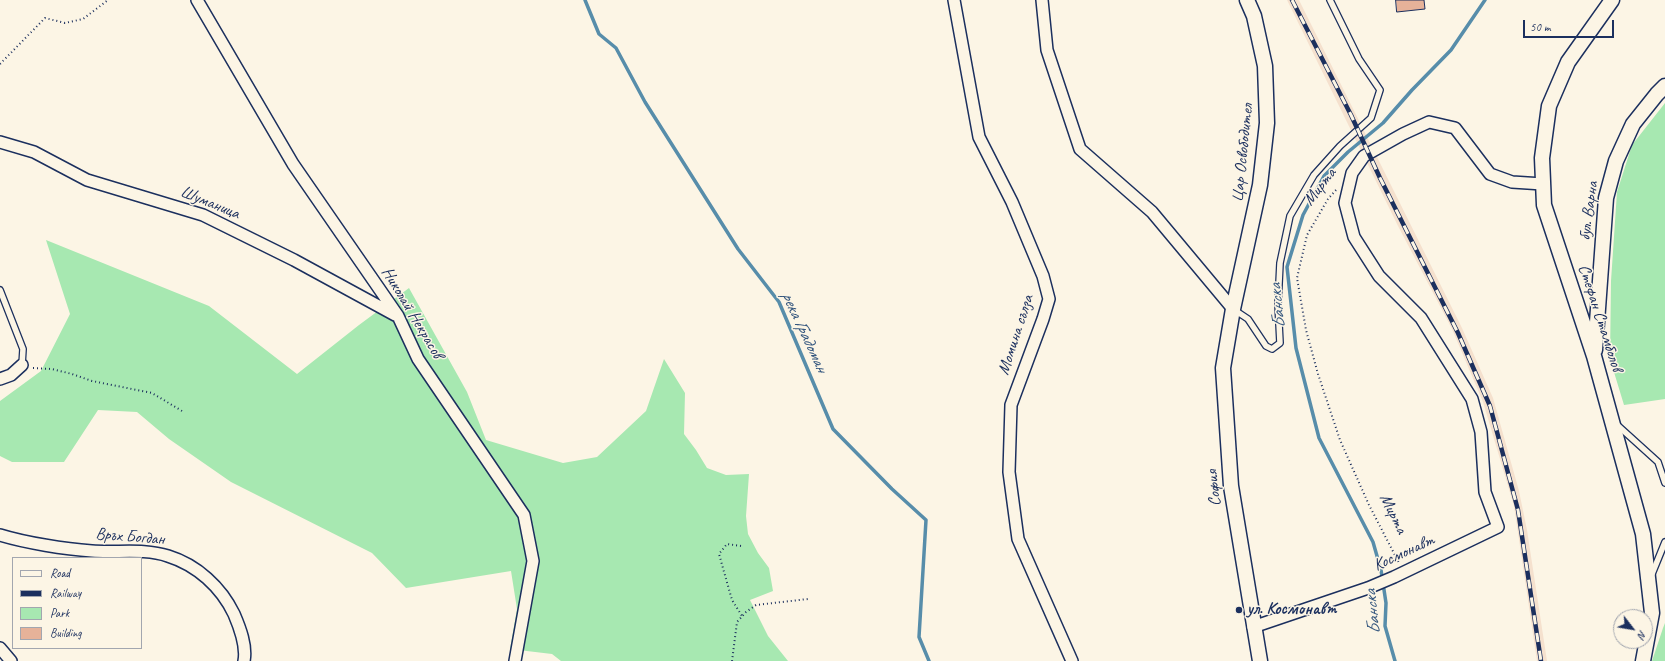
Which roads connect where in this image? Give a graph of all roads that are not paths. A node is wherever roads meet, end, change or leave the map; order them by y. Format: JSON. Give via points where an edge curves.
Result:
{"nodes":[{"id":1,"x":197,"y":0,"type":"edge"},
{"id":2,"x":954,"y":0,"type":"edge"},
{"id":3,"x":1042,"y":0,"type":"edge"},
{"id":4,"x":1247,"y":0,"type":"edge"},
{"id":5,"x":1330,"y":0,"type":"edge"},
{"id":6,"x":1612,"y":0,"type":"edge"},
{"id":7,"x":1665,"y":86,"type":"edge"},
{"id":8,"x":0,"y":142,"type":"edge"},
{"id":9,"x":1543,"y":184,"type":"junction"},
{"id":10,"x":0,"y":290,"type":"edge"},
{"id":11,"x":1233,"y":309,"type":"junction"},
{"id":12,"x":398,"y":316,"type":"junction"},
{"id":13,"x":1594,"y":356,"type":"junction"},
{"id":14,"x":19,"y":367,"type":"joint"},
{"id":15,"x":0,"y":379,"type":"edge"},
{"id":16,"x":1613,"y":421,"type":"junction"},
{"id":17,"x":1665,"y":484,"type":"edge"},
{"id":18,"x":1498,"y":527,"type":"joint"},
{"id":19,"x":0,"y":535,"type":"edge"},
{"id":20,"x":1665,"y":542,"type":"edge"},
{"id":21,"x":1649,"y":579,"type":"junction"},
{"id":22,"x":1253,"y":627,"type":"junction"},
{"id":23,"x":0,"y":648,"type":"edge"},
{"id":24,"x":11,"y":661,"type":"edge"},
{"id":25,"x":244,"y":661,"type":"edge"},
{"id":26,"x":515,"y":661,"type":"edge"},
{"id":27,"x":1072,"y":661,"type":"edge"},
{"id":28,"x":1260,"y":661,"type":"edge"},
{"id":29,"x":1643,"y":661,"type":"edge"}],
"edges":[{"from":1,"to":12,"type":"street","name":"Николай Некрасов","via":[[293,164]]},
{"from":2,"to":27,"type":"street","name":"Момина сълза","via":[[979,137],[1012,202],[1043,276],[1049,299],[1011,405],[1009,472],[1018,539]]},
{"from":3,"to":11,"type":"street","via":[[1046,50],[1080,149],[1152,212]]},
{"from":4,"to":11,"type":"street","name":"Цар Освободител","via":[[1254,16],[1265,66],[1267,123],[1260,185]]},
{"from":5,"to":11,"type":"lane","via":[[1360,59],[1380,90],[1371,118],[1340,146],[1314,175],[1290,216],[1280,263],[1280,344],[1272,349],[1266,346],[1248,319]]},
{"from":6,"to":9,"type":"street","name":"Стефан Стамболов","via":[[1568,62],[1549,106],[1542,158]]},
{"from":7,"to":13,"type":"street","name":"бул. Варна","via":[[1632,124],[1616,161],[1606,198]]},
{"from":8,"to":12,"type":"street","name":"Шуманица","via":[[34,152],[87,180],[203,215]]},
{"from":9,"to":13,"type":"street","name":"Стефан Стамболов","via":[[1544,205]]},
{"from":9,"to":18,"type":"street","name":"Мирта","via":[[1512,182],[1490,174],[1455,128],[1429,122],[1364,156],[1352,173],[1345,203],[1354,237],[1379,276],[1421,318],[1472,398],[1480,432],[1485,492]]},
{"from":10,"to":14,"type":"lane","via":[[23,350]]},
{"from":11,"to":22,"type":"street","name":"София","via":[[1223,368],[1230,486]]},
{"from":12,"to":26,"type":"street","name":"Николай Некрасов","via":[[418,359],[524,515],[533,561]]},
{"from":13,"to":16,"type":"street","name":"Стефан Стамболов"},
{"from":14,"to":15,"type":"street","via":[[11,375]]},
{"from":16,"to":17,"type":"lane","via":[[1658,462]]},
{"from":16,"to":21,"type":"street","name":"Стефан Стамболов","via":[[1643,534]]},
{"from":18,"to":22,"type":"street","name":"Космонавт","via":[[1368,588]]},
{"from":19,"to":25,"type":"street","name":"Връх Богдан","via":[[92,551],[168,555],[194,568],[212,582],[228,602],[239,626]]},
{"from":20,"to":21,"type":"lane"},
{"from":21,"to":29,"type":"street","name":"Стефан Стамболов","via":[[1652,613]]},
{"from":22,"to":28,"type":"street","name":"София"},
{"from":23,"to":24,"type":"street"}]}
